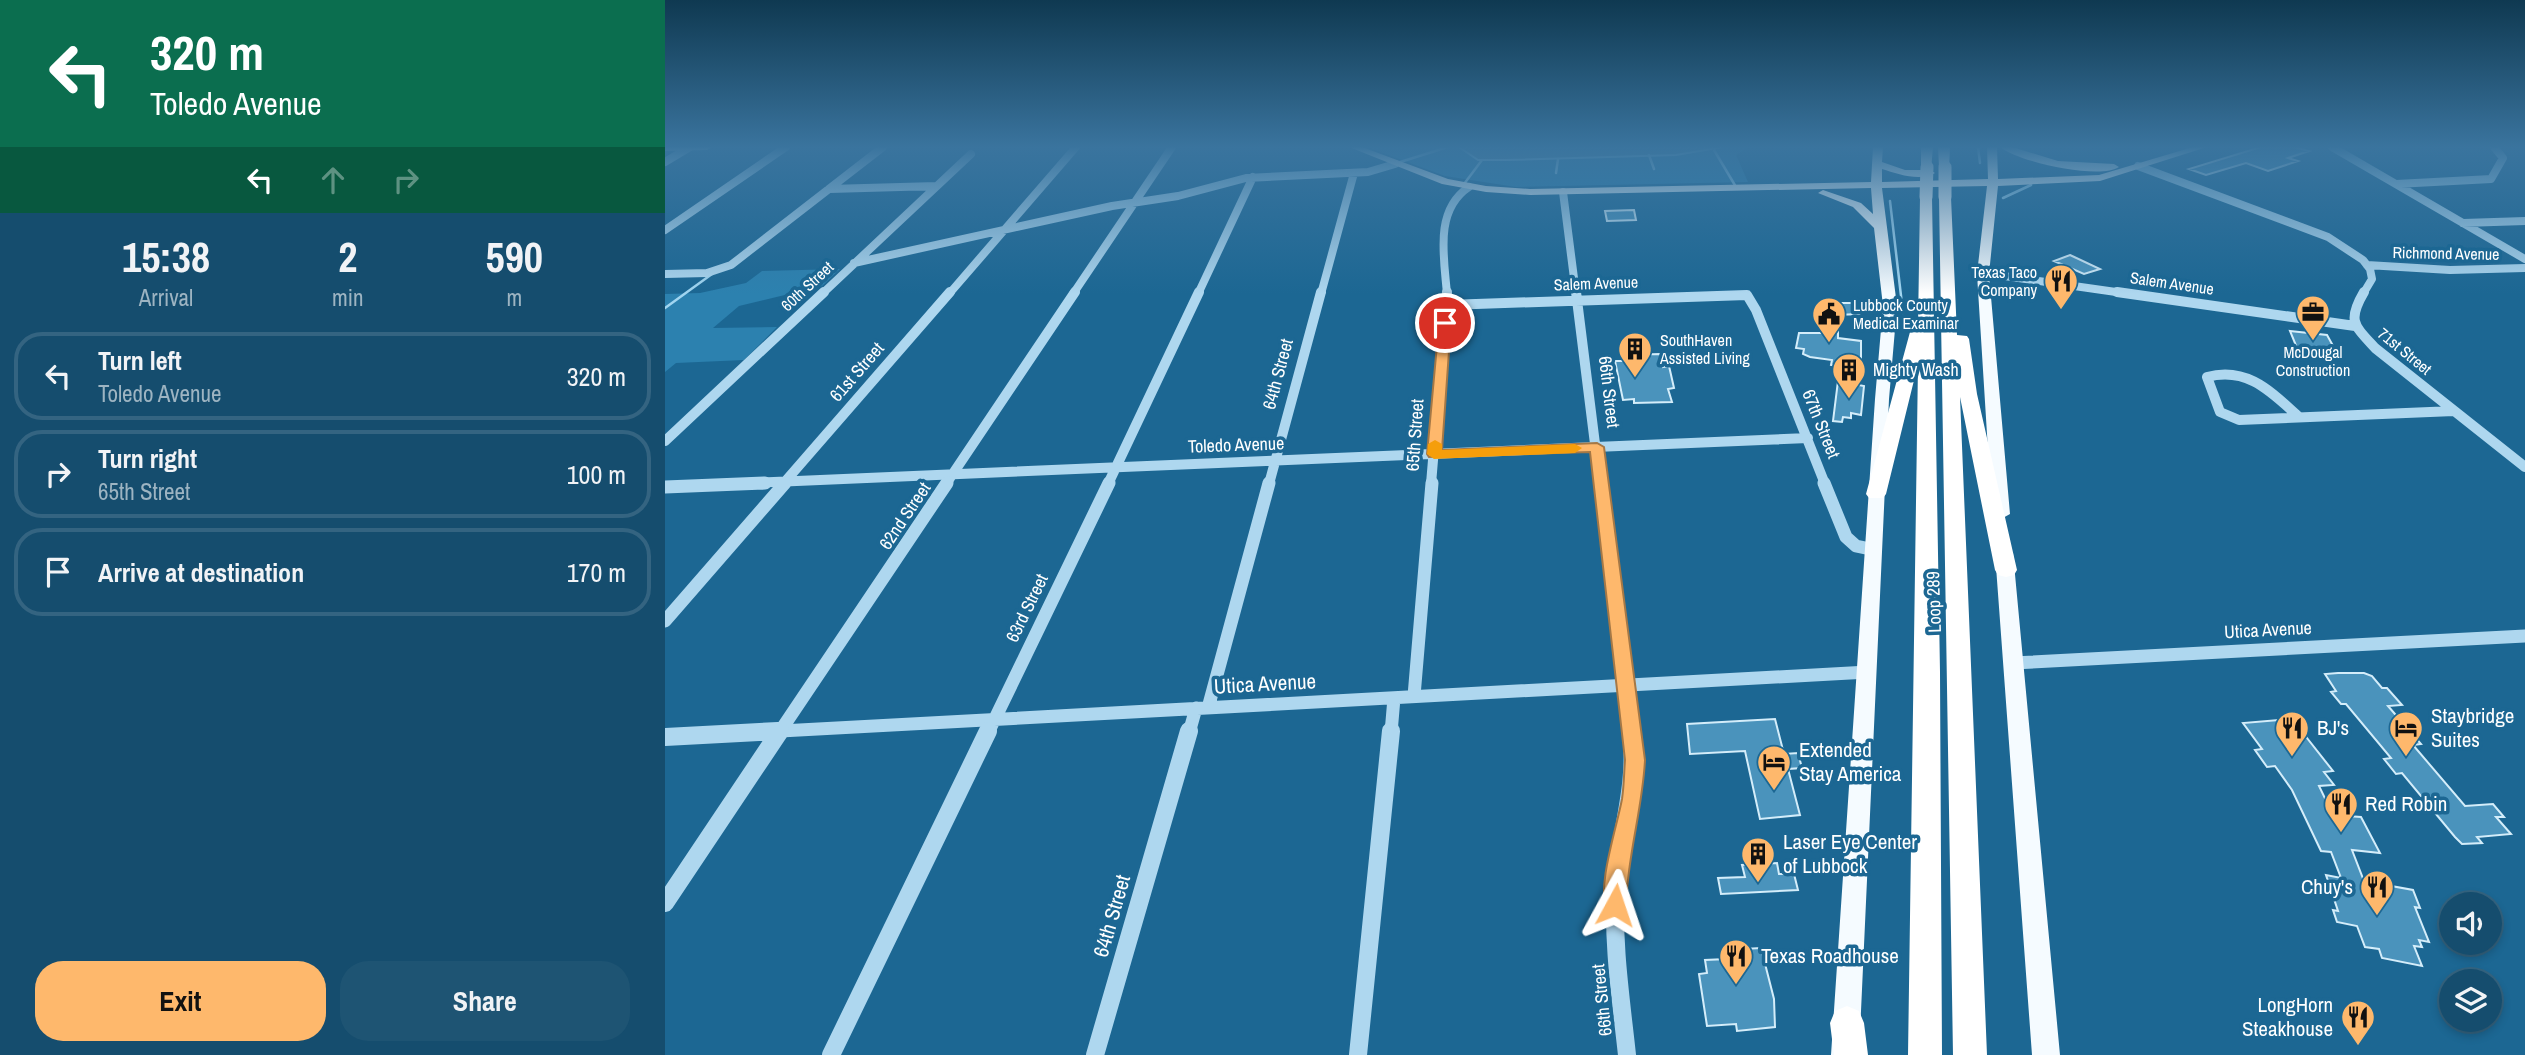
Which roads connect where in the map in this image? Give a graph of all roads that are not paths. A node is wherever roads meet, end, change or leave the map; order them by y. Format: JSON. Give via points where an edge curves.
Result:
{"nodes":[{"id":1,"x":714,"y":196,"type":"edge"},
{"id":2,"x":820,"y":196,"type":"edge"},
{"id":3,"x":925,"y":196,"type":"edge"},
{"id":4,"x":1033,"y":196,"type":"edge"},
{"id":5,"x":1139,"y":196,"type":"edge"},
{"id":6,"x":1170,"y":196,"type":"edge"},
{"id":7,"x":1244,"y":196,"type":"edge"},
{"id":8,"x":1349,"y":196,"type":"edge"},
{"id":9,"x":1457,"y":196,"type":"edge"},
{"id":10,"x":1564,"y":196,"type":"edge"},
{"id":11,"x":1833,"y":196,"type":"edge"},
{"id":12,"x":1878,"y":196,"type":"edge"},
{"id":13,"x":1977,"y":196,"type":"edge"},
{"id":14,"x":1993,"y":196,"type":"edge"},
{"id":15,"x":2219,"y":196,"type":"edge"},
{"id":16,"x":2417,"y":196,"type":"edge"},
{"id":17,"x":1936,"y":197,"type":"joint"},
{"id":18,"x":1135,"y":202,"type":"junction"},
{"id":19,"x":1992,"y":206,"type":"junction"},
{"id":20,"x":2525,"y":221,"type":"edge"},
{"id":21,"x":2463,"y":223,"type":"junction"},
{"id":22,"x":1880,"y":227,"type":"junction"},
{"id":23,"x":665,"y":230,"type":"edge"},
{"id":24,"x":1003,"y":230,"type":"junction"},
{"id":25,"x":2525,"y":259,"type":"edge"},
{"id":26,"x":854,"y":263,"type":"junction"},
{"id":27,"x":2367,"y":265,"type":"junction"},
{"id":28,"x":2525,"y":268,"type":"edge"},
{"id":29,"x":1983,"y":273,"type":"junction"},
{"id":30,"x":665,"y":274,"type":"edge"},
{"id":31,"x":1948,"y":294,"type":"junction"},
{"id":32,"x":1747,"y":295,"type":"joint"},
{"id":33,"x":1578,"y":300,"type":"junction"},
{"id":34,"x":1447,"y":305,"type":"junction"},
{"id":35,"x":1926,"y":310,"type":"junction"},
{"id":36,"x":2355,"y":326,"type":"junction"},
{"id":37,"x":2454,"y":411,"type":"junction"},
{"id":38,"x":2299,"y":417,"type":"junction"},
{"id":39,"x":1808,"y":438,"type":"junction"},
{"id":40,"x":665,"y":442,"type":"edge"},
{"id":41,"x":1597,"y":447,"type":"junction"},
{"id":42,"x":1434,"y":454,"type":"junction"},
{"id":43,"x":1276,"y":461,"type":"junction"},
{"id":44,"x":2525,"y":467,"type":"edge"},
{"id":45,"x":1116,"y":468,"type":"junction"},
{"id":46,"x":953,"y":475,"type":"junction"},
{"id":47,"x":785,"y":482,"type":"junction"},
{"id":48,"x":665,"y":487,"type":"edge"},
{"id":49,"x":1876,"y":494,"type":"junction"},
{"id":50,"x":1875,"y":550,"type":"junction"},
{"id":51,"x":2006,"y":570,"type":"junction"},
{"id":52,"x":665,"y":621,"type":"edge"},
{"id":53,"x":2525,"y":636,"type":"edge"},
{"id":54,"x":2013,"y":663,"type":"junction"},
{"id":55,"x":1868,"y":672,"type":"junction"},
{"id":56,"x":1626,"y":685,"type":"junction"},
{"id":57,"x":1414,"y":696,"type":"junction"},
{"id":58,"x":1394,"y":698,"type":"junction"},
{"id":59,"x":1202,"y":708,"type":"junction"},
{"id":60,"x":995,"y":719,"type":"junction"},
{"id":61,"x":781,"y":731,"type":"junction"},
{"id":62,"x":665,"y":737,"type":"edge"},
{"id":63,"x":665,"y":903,"type":"edge"},
{"id":64,"x":1848,"y":1044,"type":"edge"},
{"id":65,"x":831,"y":1055,"type":"edge"},
{"id":66,"x":1095,"y":1055,"type":"edge"},
{"id":67,"x":1358,"y":1055,"type":"edge"},
{"id":68,"x":1627,"y":1055,"type":"edge"},
{"id":69,"x":1925,"y":1055,"type":"edge"},
{"id":70,"x":1970,"y":1055,"type":"edge"},
{"id":71,"x":2046,"y":1055,"type":"edge"}],
"edges":[{"from":1,"to":23,"type":"street"},
{"from":2,"to":30,"type":"street","via":[[724,268]]},
{"from":3,"to":26,"type":"street","name":"60th Street"},
{"from":4,"to":24,"type":"street","name":"61st Street"},
{"from":5,"to":18,"type":"street","name":"62nd Street"},
{"from":6,"to":18,"type":"street"},
{"from":7,"to":45,"type":"street","name":"63rd Street"},
{"from":8,"to":43,"type":"street","name":"64th Street"},
{"from":9,"to":34,"type":"street","name":"65th Street","via":[[1448,209],[1443,264]]},
{"from":10,"to":33,"type":"street","name":"66th Street"},
{"from":11,"to":22,"type":"main road","via":[[1865,210]]},
{"from":12,"to":22,"type":"main road"},
{"from":13,"to":19,"type":"main road"},
{"from":14,"to":19,"type":"main road"},
{"from":15,"to":27,"type":"street","via":[[2318,233]]},
{"from":16,"to":21,"type":"street"},
{"from":17,"to":31,"type":"highway","name":"Loop 289"},
{"from":17,"to":35,"type":"highway","name":"Loop 289"},
{"from":18,"to":24,"type":"street"},
{"from":18,"to":46,"type":"street","name":"62nd Street"},
{"from":19,"to":29,"type":"main road"},
{"from":20,"to":21,"type":"street"},
{"from":21,"to":25,"type":"street"},
{"from":22,"to":49,"type":"main road","via":[[1890,306]]},
{"from":24,"to":26,"type":"street"},
{"from":24,"to":47,"type":"street","name":"61st Street"},
{"from":26,"to":40,"type":"street","name":"60th Street"},
{"from":27,"to":28,"type":"street","name":"Richmond Avenue"},
{"from":27,"to":36,"type":"street","name":"71st Street","via":[[2372,279],[2353,311]]},
{"from":29,"to":36,"type":"street","name":"Salem Avenue"},
{"from":29,"to":51,"type":"main road"},
{"from":31,"to":51,"type":"highway","via":[[1959,326],[1968,394]]},
{"from":31,"to":70,"type":"highway","name":"Loop 289"},
{"from":32,"to":33,"type":"street","name":"Salem Avenue"},
{"from":32,"to":39,"type":"street","name":"67th Street"},
{"from":33,"to":34,"type":"street","name":"Salem Avenue"},
{"from":33,"to":41,"type":"street","name":"66th Street"},
{"from":34,"to":42,"type":"street","name":"65th Street"},
{"from":35,"to":49,"type":"highway"},
{"from":35,"to":69,"type":"highway","name":"Loop 289"},
{"from":36,"to":37,"type":"street","name":"71st Street","via":[[2375,348]]},
{"from":37,"to":38,"type":"street"},
{"from":37,"to":44,"type":"street","name":"71st Street"},
{"from":38,"to":38,"type":"street","via":[[2257,381],[2218,374],[2207,377],[2225,416],[2239,420]]},
{"from":39,"to":41,"type":"street","name":"Toledo Avenue"},
{"from":39,"to":50,"type":"street","name":"67th Street","via":[[1850,543]]},
{"from":41,"to":42,"type":"street","name":"Toledo Avenue"},
{"from":41,"to":56,"type":"street","name":"66th Street"},
{"from":42,"to":43,"type":"street","name":"Toledo Avenue"},
{"from":42,"to":57,"type":"street","name":"65th Street"},
{"from":43,"to":45,"type":"street","name":"Toledo Avenue"},
{"from":43,"to":59,"type":"street","name":"64th Street"},
{"from":45,"to":46,"type":"street","name":"Toledo Avenue"},
{"from":45,"to":60,"type":"street","name":"63rd Street"},
{"from":46,"to":47,"type":"street","name":"Toledo Avenue"},
{"from":46,"to":61,"type":"street","name":"62nd Street"},
{"from":47,"to":48,"type":"street","name":"Toledo Avenue"},
{"from":47,"to":52,"type":"street","name":"61st Street"},
{"from":49,"to":50,"type":"main road"},
{"from":50,"to":55,"type":"main road"},
{"from":51,"to":54,"type":"main road"},
{"from":53,"to":54,"type":"street","name":"Utica Avenue"},
{"from":54,"to":71,"type":"main road"},
{"from":55,"to":56,"type":"street","name":"Utica Avenue"},
{"from":55,"to":64,"type":"main road"},
{"from":56,"to":57,"type":"street","name":"Utica Avenue"},
{"from":56,"to":68,"type":"street","name":"66th Street","via":[[1635,760],[1616,880],[1614,930]]},
{"from":57,"to":58,"type":"street","name":"Utica Avenue"},
{"from":58,"to":59,"type":"street","name":"Utica Avenue"},
{"from":58,"to":67,"type":"street"},
{"from":59,"to":60,"type":"street","name":"Utica Avenue"},
{"from":59,"to":66,"type":"street","name":"64th Street"},
{"from":60,"to":61,"type":"street","name":"Utica Avenue"},
{"from":60,"to":65,"type":"street","name":"63rd Street"},
{"from":61,"to":62,"type":"street","name":"Utica Avenue"},
{"from":61,"to":63,"type":"street","name":"62nd Street"}]}
